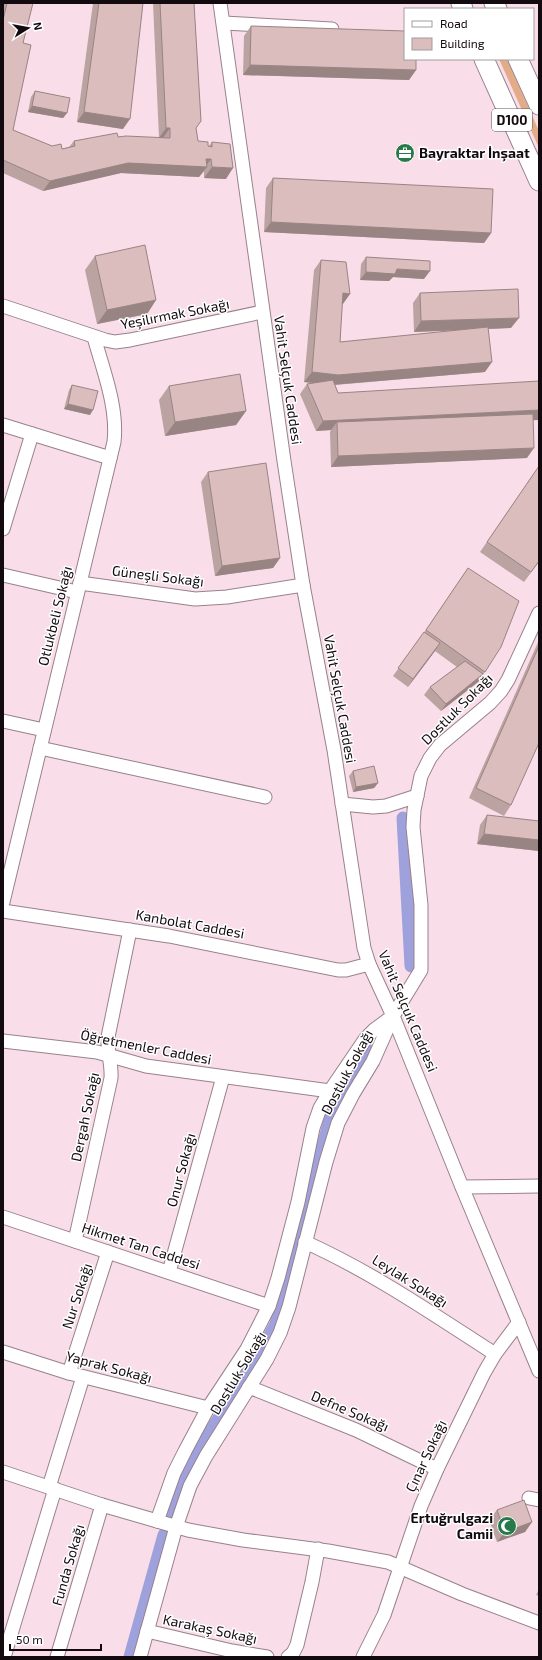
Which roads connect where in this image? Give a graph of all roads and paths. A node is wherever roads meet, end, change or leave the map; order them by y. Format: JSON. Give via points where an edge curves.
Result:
{"nodes":[{"id":1,"x":220,"y":3,"type":"edge"},
{"id":2,"x":224,"y":23,"type":"junction"},
{"id":3,"x":342,"y":30,"type":"edge"},
{"id":4,"x":484,"y":60,"type":"edge"},
{"id":5,"x":518,"y":60,"type":"edge"},
{"id":6,"x":539,"y":105,"type":"edge"},
{"id":7,"x":539,"y":181,"type":"edge"},
{"id":8,"x":3,"y":306,"type":"edge"},
{"id":9,"x":262,"y":312,"type":"junction"},
{"id":10,"x":94,"y":337,"type":"junction"},
{"id":11,"x":3,"y":425,"type":"edge"},
{"id":12,"x":32,"y":434,"type":"junction"},
{"id":13,"x":110,"y":458,"type":"junction"},
{"id":14,"x":3,"y":529,"type":"edge"},
{"id":15,"x":3,"y":575,"type":"edge"},
{"id":16,"x":303,"y":585,"type":"junction"},
{"id":17,"x":79,"y":587,"type":"junction"},
{"id":18,"x":539,"y":613,"type":"edge"},
{"id":19,"x":3,"y":721,"type":"edge"},
{"id":20,"x":44,"y":730,"type":"junction"},
{"id":21,"x":40,"y":748,"type":"junction"},
{"id":22,"x":417,"y":796,"type":"junction"},
{"id":23,"x":265,"y":797,"type":"dead end"},
{"id":24,"x":342,"y":804,"type":"junction"},
{"id":25,"x":3,"y":902,"type":"edge"},
{"id":26,"x":3,"y":911,"type":"edge"},
{"id":27,"x":130,"y":930,"type":"junction"},
{"id":28,"x":370,"y":964,"type":"junction"},
{"id":29,"x":393,"y":1016,"type":"junction"},
{"id":30,"x":3,"y":1041,"type":"edge"},
{"id":31,"x":109,"y":1055,"type":"junction"},
{"id":32,"x":223,"y":1077,"type":"junction"},
{"id":33,"x":330,"y":1091,"type":"junction"},
{"id":34,"x":539,"y":1186,"type":"edge"},
{"id":35,"x":462,"y":1188,"type":"junction"},
{"id":36,"x":3,"y":1217,"type":"edge"},
{"id":37,"x":75,"y":1241,"type":"junction"},
{"id":38,"x":305,"y":1242,"type":"junction"},
{"id":39,"x":108,"y":1252,"type":"junction"},
{"id":40,"x":169,"y":1272,"type":"junction"},
{"id":41,"x":269,"y":1306,"type":"junction"},
{"id":42,"x":519,"y":1322,"type":"junction"},
{"id":43,"x":3,"y":1352,"type":"edge"},
{"id":44,"x":495,"y":1354,"type":"junction"},
{"id":45,"x":539,"y":1371,"type":"edge"},
{"id":46,"x":69,"y":1374,"type":"junction"},
{"id":47,"x":83,"y":1377,"type":"junction"},
{"id":48,"x":249,"y":1387,"type":"junction"},
{"id":49,"x":208,"y":1408,"type":"junction"},
{"id":50,"x":437,"y":1469,"type":"junction"},
{"id":51,"x":3,"y":1472,"type":"edge"},
{"id":52,"x":52,"y":1488,"type":"junction"},
{"id":53,"x":102,"y":1505,"type":"junction"},
{"id":54,"x":157,"y":1521,"type":"junction"},
{"id":55,"x":176,"y":1527,"type":"junction"},
{"id":56,"x":318,"y":1549,"type":"junction"},
{"id":57,"x":399,"y":1566,"type":"junction"},
{"id":58,"x":539,"y":1623,"type":"edge"},
{"id":59,"x":147,"y":1631,"type":"junction"},
{"id":60,"x":4,"y":1657,"type":"edge"},
{"id":61,"x":57,"y":1657,"type":"edge"},
{"id":62,"x":140,"y":1657,"type":"edge"},
{"id":63,"x":267,"y":1657,"type":"edge"},
{"id":64,"x":288,"y":1657,"type":"edge"},
{"id":65,"x":362,"y":1657,"type":"edge"}],
"edges":[{"from":1,"to":2,"type":"street","name":"Vahit Selçuk Caddesi"},
{"from":2,"to":3,"type":"street"},
{"from":2,"to":9,"type":"street","name":"Vahit Selçuk Caddesi"},
{"from":4,"to":7,"type":"highway","number":"D100"},
{"from":5,"to":6,"type":"highway","number":"D100"},
{"from":8,"to":10,"type":"street","name":"Yeşilırmak Sokağı"},
{"from":9,"to":10,"type":"street","name":"Yeşilırmak Sokağı","via":[[130,340],[115,342]]},
{"from":9,"to":16,"type":"street","name":"Vahit Selçuk Caddesi"},
{"from":10,"to":13,"type":"street","name":"Otlukbeli Sokağı","via":[[114,415],[115,432]]},
{"from":11,"to":12,"type":"street"},
{"from":12,"to":13,"type":"street"},
{"from":12,"to":14,"type":"street"},
{"from":13,"to":17,"type":"street","name":"Otlukbeli Sokağı"},
{"from":15,"to":17,"type":"street","name":"Güneşli Sokağı"},
{"from":16,"to":17,"type":"street","name":"Güneşli Sokağı","via":[[227,597],[195,599]]},
{"from":16,"to":24,"type":"street","name":"Vahit Selçuk Caddesi"},
{"from":17,"to":20,"type":"street","name":"Otlukbeli Sokağı"},
{"from":18,"to":22,"type":"street","name":"Dostluk Sokağı","via":[[504,686],[490,703],[440,745],[421,776]]},
{"from":19,"to":20,"type":"street"},
{"from":20,"to":21,"type":"street","name":"Otlukbeli Sokağı"},
{"from":21,"to":23,"type":"street"},
{"from":21,"to":25,"type":"street","name":"Otlukbeli Sokağı"},
{"from":22,"to":24,"type":"street","via":[[386,806]]},
{"from":22,"to":29,"type":"street","name":"Dostluk Sokağı","via":[[414,827],[421,905],[422,970]]},
{"from":24,"to":28,"type":"street","name":"Vahit Selçuk Caddesi","via":[[364,948]]},
{"from":26,"to":27,"type":"street","name":"Kanbolat Caddesi"},
{"from":27,"to":28,"type":"street","name":"Kanbolat Caddesi","via":[[338,970]]},
{"from":27,"to":31,"type":"street","name":"Dergah Sokağı","via":[[110,1024]]},
{"from":28,"to":29,"type":"street","name":"Vahit Selçuk Caddesi"},
{"from":29,"to":33,"type":"street","name":"Dostluk Sokağı","via":[[366,1038]]},
{"from":29,"to":35,"type":"street","name":"Vahit Selçuk Caddesi"},
{"from":29,"to":38,"type":"street","name":"Dostluk Sokağı","via":[[373,1061],[338,1122]]},
{"from":30,"to":31,"type":"street","name":"Öğretmenler Caddesi"},
{"from":31,"to":32,"type":"street","name":"Öğretmenler Caddesi","via":[[146,1066]]},
{"from":31,"to":37,"type":"street","name":"Dergah Sokağı","via":[[111,1078]]},
{"from":32,"to":33,"type":"street","name":"Öğretmenler Caddesi"},
{"from":32,"to":40,"type":"street","name":"Onur Sokağı"},
{"from":33,"to":41,"type":"street","name":"Dostluk Sokağı","via":[[313,1128],[298,1202]]},
{"from":34,"to":35,"type":"street"},
{"from":35,"to":42,"type":"street","name":"Vahit Selçuk Caddesi"},
{"from":36,"to":37,"type":"street","name":"Hikmet Tan Caddesi"},
{"from":37,"to":39,"type":"street","name":"Hikmet Tan Caddesi"},
{"from":38,"to":44,"type":"street","name":"Leylak Sokağı","via":[[339,1257],[374,1277]]},
{"from":38,"to":48,"type":"street","name":"Dostluk Sokağı","via":[[280,1333]]},
{"from":39,"to":40,"type":"street","name":"Hikmet Tan Caddesi"},
{"from":39,"to":46,"type":"street","name":"Nur Sokağı"},
{"from":40,"to":41,"type":"street","name":"Hikmet Tan Caddesi"},
{"from":41,"to":49,"type":"street","name":"Dostluk Sokağı","via":[[247,1349]]},
{"from":42,"to":44,"type":"street","name":"Çınar Sokağı"},
{"from":42,"to":45,"type":"street","name":"Vahit Selçuk Caddesi"},
{"from":43,"to":46,"type":"street","name":"Yaprak Sokağı"},
{"from":44,"to":50,"type":"street","name":"Çınar Sokağı"},
{"from":46,"to":47,"type":"street","name":"Yaprak Sokağı"},
{"from":47,"to":49,"type":"street","name":"Yaprak Sokağı"},
{"from":47,"to":52,"type":"street"},
{"from":48,"to":50,"type":"street","name":"Defne Sokağı","via":[[356,1430]]},
{"from":48,"to":55,"type":"street","name":"Dostluk Sokağı","via":[[197,1470]]},
{"from":49,"to":54,"type":"street","name":"Dostluk Sokağı","via":[[174,1473]]},
{"from":50,"to":57,"type":"street","name":"Çınar Sokağı"},
{"from":51,"to":52,"type":"street"},
{"from":52,"to":53,"type":"street"},
{"from":52,"to":60,"type":"street"},
{"from":53,"to":54,"type":"street"},
{"from":53,"to":61,"type":"street","name":"Funda Sokağı"},
{"from":54,"to":55,"type":"street"},
{"from":55,"to":56,"type":"street","via":[[215,1536]]},
{"from":55,"to":59,"type":"street","name":"Dostluk Sokağı"},
{"from":56,"to":57,"type":"street","via":[[362,1556]]},
{"from":56,"to":64,"type":"street","via":[[297,1645]]},
{"from":57,"to":58,"type":"street","via":[[462,1594]]},
{"from":57,"to":65,"type":"street","name":"Çınar Sokağı","via":[[384,1615]]},
{"from":59,"to":62,"type":"street","name":"Dostluk Sokağı"},
{"from":59,"to":63,"type":"street","name":"Karakaş Sokağı"}]}
